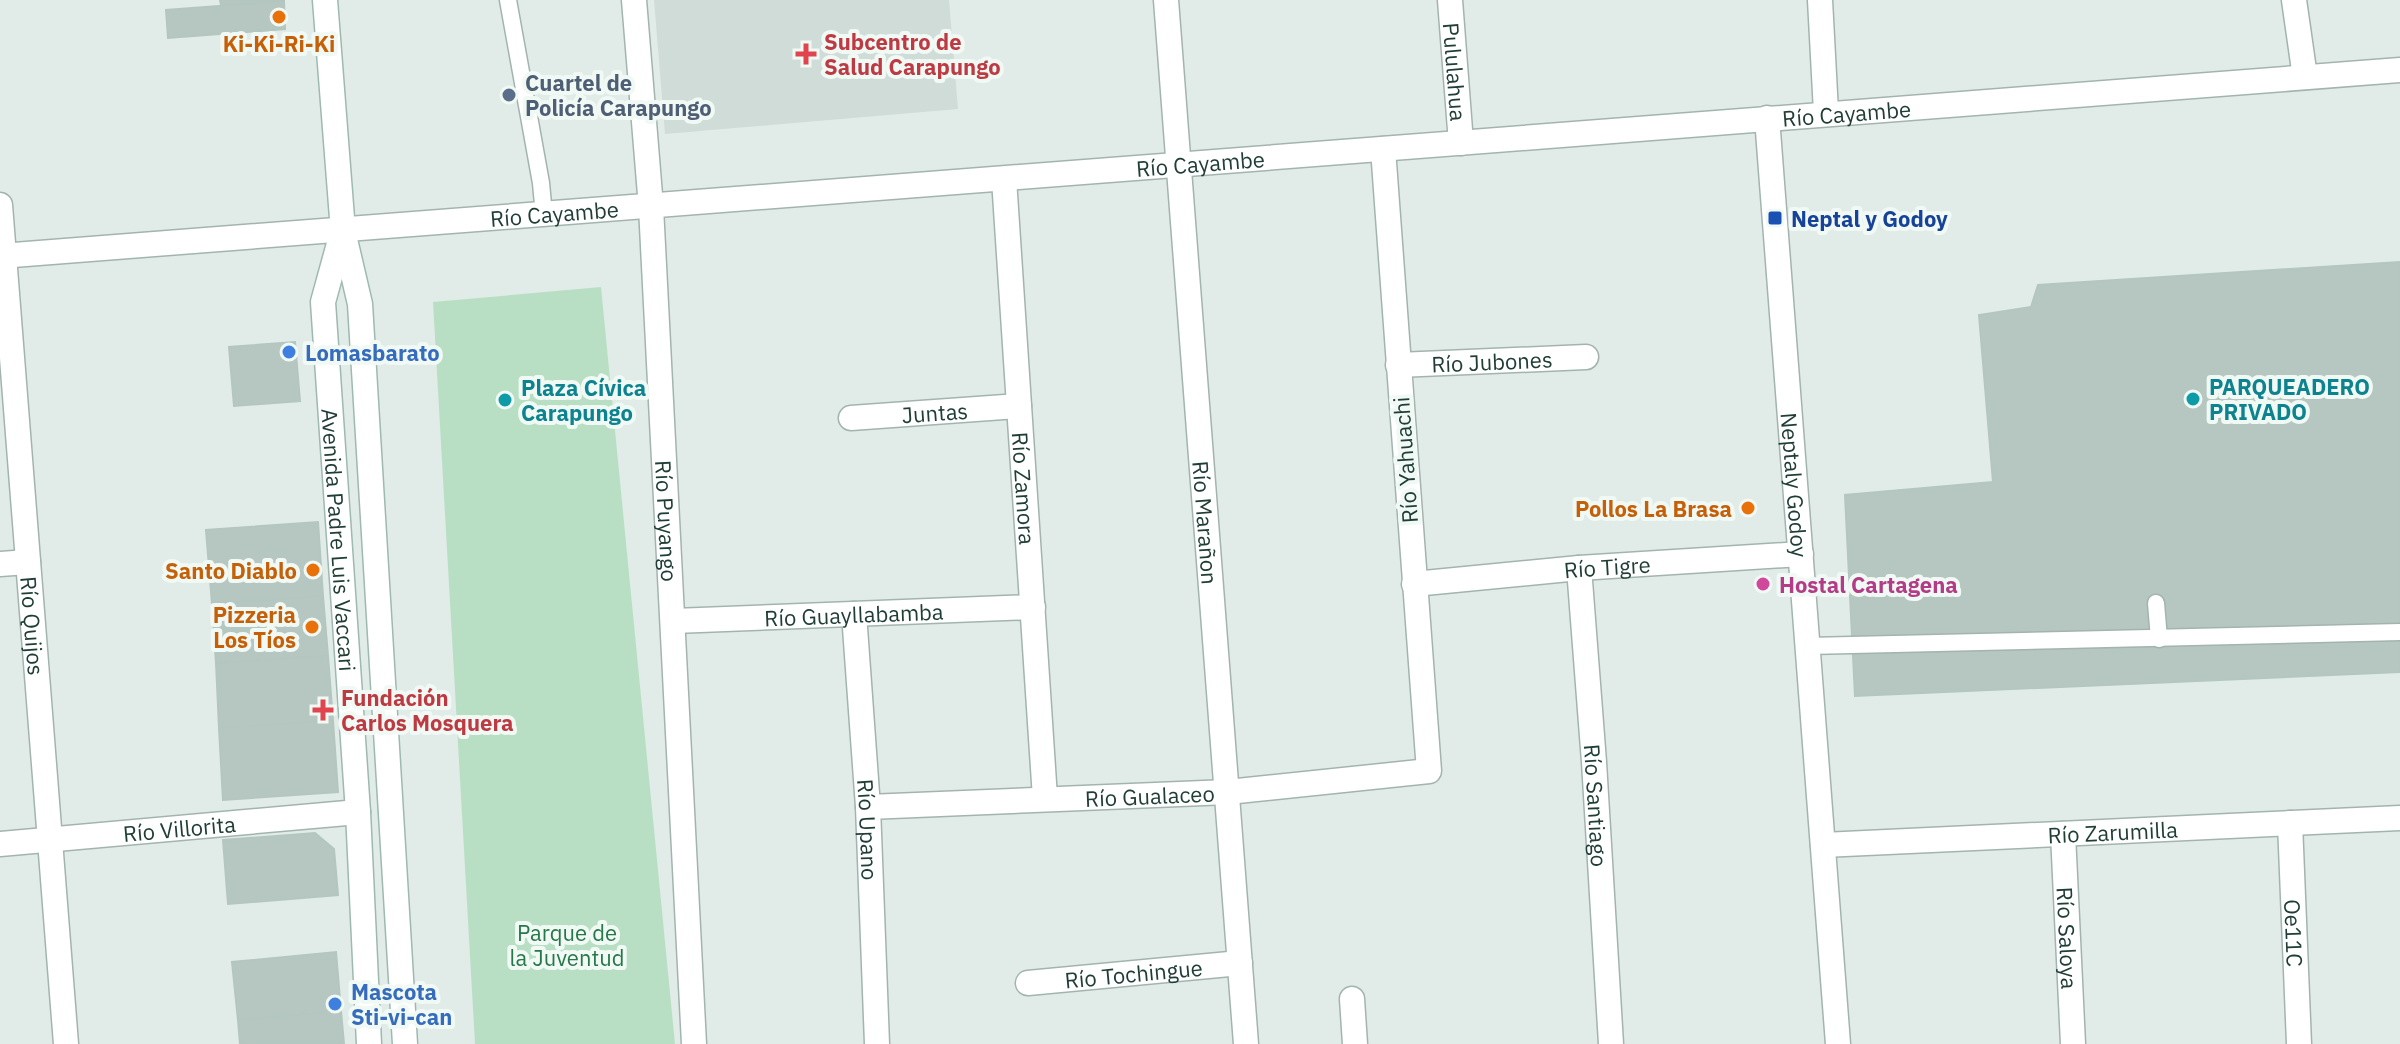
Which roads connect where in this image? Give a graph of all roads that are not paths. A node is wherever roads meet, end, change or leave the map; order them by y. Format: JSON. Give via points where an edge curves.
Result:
{"nodes":[{"id":1,"x":325,"y":0,"type":"edge"},
{"id":2,"x":508,"y":0,"type":"edge"},
{"id":3,"x":634,"y":0,"type":"edge"},
{"id":4,"x":1166,"y":0,"type":"edge"},
{"id":5,"x":1450,"y":0,"type":"edge"},
{"id":6,"x":1820,"y":0,"type":"edge"},
{"id":7,"x":2294,"y":0,"type":"edge"},
{"id":8,"x":2400,"y":70,"type":"edge"},
{"id":9,"x":2305,"y":77,"type":"junction"},
{"id":10,"x":1826,"y":112,"type":"junction"},
{"id":11,"x":1767,"y":118,"type":"junction"},
{"id":12,"x":1461,"y":143,"type":"junction"},
{"id":13,"x":1383,"y":149,"type":"junction"},
{"id":14,"x":1179,"y":163,"type":"junction"},
{"id":15,"x":1004,"y":179,"type":"junction"},
{"id":16,"x":0,"y":205,"type":"edge"},
{"id":17,"x":651,"y":207,"type":"junction"},
{"id":18,"x":544,"y":215,"type":"junction"},
{"id":19,"x":343,"y":231,"type":"junction"},
{"id":20,"x":2,"y":256,"type":"edge"},
{"id":21,"x":1586,"y":357,"type":"dead end"},
{"id":22,"x":1398,"y":365,"type":"junction"},
{"id":23,"x":1019,"y":406,"type":"junction"},
{"id":24,"x":851,"y":418,"type":"dead end"},
{"id":25,"x":1801,"y":554,"type":"junction"},
{"id":26,"x":28,"y":562,"type":"junction"},
{"id":27,"x":0,"y":564,"type":"edge"},
{"id":28,"x":1579,"y":568,"type":"junction"},
{"id":29,"x":1414,"y":584,"type":"junction"},
{"id":30,"x":2156,"y":603,"type":"dead end"},
{"id":31,"x":1033,"y":607,"type":"junction"},
{"id":32,"x":854,"y":614,"type":"junction"},
{"id":33,"x":674,"y":621,"type":"junction"},
{"id":34,"x":2400,"y":632,"type":"edge"},
{"id":35,"x":2159,"y":639,"type":"junction"},
{"id":36,"x":1808,"y":646,"type":"junction"},
{"id":37,"x":1429,"y":771,"type":"joint"},
{"id":38,"x":1228,"y":792,"type":"junction"},
{"id":39,"x":1045,"y":798,"type":"junction"},
{"id":40,"x":868,"y":807,"type":"junction"},
{"id":41,"x":358,"y":812,"type":"junction"},
{"id":42,"x":2400,"y":818,"type":"edge"},
{"id":43,"x":2290,"y":823,"type":"junction"},
{"id":44,"x":2063,"y":834,"type":"junction"},
{"id":45,"x":50,"y":841,"type":"junction"},
{"id":46,"x":0,"y":844,"type":"edge"},
{"id":47,"x":1823,"y":845,"type":"junction"},
{"id":48,"x":1240,"y":963,"type":"junction"},
{"id":49,"x":1028,"y":983,"type":"dead end"},
{"id":50,"x":1352,"y":999,"type":"dead end"},
{"id":51,"x":66,"y":1044,"type":"edge"},
{"id":52,"x":369,"y":1044,"type":"edge"},
{"id":53,"x":405,"y":1044,"type":"edge"},
{"id":54,"x":694,"y":1044,"type":"edge"},
{"id":55,"x":877,"y":1044,"type":"edge"},
{"id":56,"x":1246,"y":1044,"type":"edge"},
{"id":57,"x":1355,"y":1044,"type":"edge"},
{"id":58,"x":1611,"y":1044,"type":"edge"},
{"id":59,"x":1838,"y":1044,"type":"edge"},
{"id":60,"x":2073,"y":1044,"type":"edge"},
{"id":61,"x":2299,"y":1044,"type":"edge"}],
"edges":[{"from":1,"to":19,"type":"street","name":"Avenida Padre Luis Vaccari"},
{"from":2,"to":18,"type":"lane"},
{"from":3,"to":17,"type":"street","name":"Río Puyango"},
{"from":4,"to":14,"type":"street","name":"Río Marañon"},
{"from":5,"to":12,"type":"street","name":"Pululahua"},
{"from":6,"to":10,"type":"street"},
{"from":7,"to":9,"type":"street"},
{"from":8,"to":9,"type":"street","name":"Río Cayambe"},
{"from":9,"to":10,"type":"street","name":"Río Cayambe"},
{"from":10,"to":11,"type":"street","name":"Río Cayambe"},
{"from":11,"to":12,"type":"street","name":"Río Cayambe"},
{"from":11,"to":25,"type":"street","name":"Neptaly Godoy"},
{"from":12,"to":13,"type":"street","name":"Río Cayambe"},
{"from":13,"to":14,"type":"street","name":"Río Cayambe"},
{"from":13,"to":22,"type":"street","name":"Río Yahuachi"},
{"from":14,"to":15,"type":"street","name":"Río Cayambe"},
{"from":14,"to":38,"type":"street","name":"Río Marañon"},
{"from":15,"to":17,"type":"street","name":"Río Cayambe"},
{"from":15,"to":23,"type":"street","name":"Río Zamora"},
{"from":16,"to":20,"type":"street","name":"Río Quijos"},
{"from":17,"to":18,"type":"street","name":"Río Cayambe"},
{"from":17,"to":33,"type":"street","name":"Río Puyango"},
{"from":18,"to":19,"type":"street","name":"Río Cayambe"},
{"from":19,"to":20,"type":"street","name":"Río Cayambe"},
{"from":19,"to":41,"type":"street","name":"Avenida Padre Luis Vaccari","via":[[323,302]]},
{"from":19,"to":53,"type":"street","name":"Avenida Padre Luis Vaccari","via":[[360,304]]},
{"from":20,"to":26,"type":"street","name":"Río Quijos"},
{"from":21,"to":22,"type":"street","name":"Río Jubones"},
{"from":22,"to":29,"type":"street","name":"Río Yahuachi"},
{"from":23,"to":24,"type":"street","name":"Juntas"},
{"from":23,"to":31,"type":"street","name":"Río Zamora"},
{"from":25,"to":28,"type":"street","name":"Río Tigre"},
{"from":25,"to":36,"type":"street","name":"Neptaly Godoy"},
{"from":26,"to":27,"type":"street"},
{"from":26,"to":45,"type":"street","name":"Río Quijos"},
{"from":28,"to":29,"type":"street","name":"Río Tigre"},
{"from":28,"to":58,"type":"street","name":"Río Santiago"},
{"from":29,"to":37,"type":"street","name":"Río Yahuachi"},
{"from":30,"to":35,"type":"lane"},
{"from":31,"to":32,"type":"street","name":"Río Guayllabamba"},
{"from":31,"to":39,"type":"street","name":"Río Zamora"},
{"from":32,"to":33,"type":"street","name":"Río Guayllabamba"},
{"from":32,"to":40,"type":"street","name":"Río Upano"},
{"from":33,"to":54,"type":"street","name":"Río Puyango"},
{"from":34,"to":35,"type":"lane"},
{"from":35,"to":36,"type":"lane"},
{"from":36,"to":47,"type":"street","name":"Neptaly Godoy"},
{"from":37,"to":38,"type":"street","name":"Río Gualaceo"},
{"from":38,"to":39,"type":"street","name":"Río Gualaceo"},
{"from":38,"to":48,"type":"street","name":"Río Marañon"},
{"from":39,"to":40,"type":"street","name":"Río Gualaceo"},
{"from":40,"to":55,"type":"street","name":"Río Upano"},
{"from":41,"to":45,"type":"street","name":"Río Villorita"},
{"from":41,"to":52,"type":"street","name":"Avenida Padre Luis Vaccari"},
{"from":42,"to":43,"type":"street","name":"Río Zarumilla"},
{"from":43,"to":44,"type":"street","name":"Río Zarumilla"},
{"from":43,"to":61,"type":"street","name":"Oe11C"},
{"from":44,"to":47,"type":"street","name":"Río Zarumilla"},
{"from":44,"to":60,"type":"street","name":"Río Saloya"},
{"from":45,"to":46,"type":"street","name":"Río Villorita"},
{"from":45,"to":51,"type":"street","name":"Río Quijos"},
{"from":47,"to":59,"type":"street","name":"Neptaly Godoy"},
{"from":48,"to":49,"type":"street","name":"Río Tochingue"},
{"from":48,"to":56,"type":"street","name":"Río Marañon"},
{"from":50,"to":57,"type":"street"}]}
